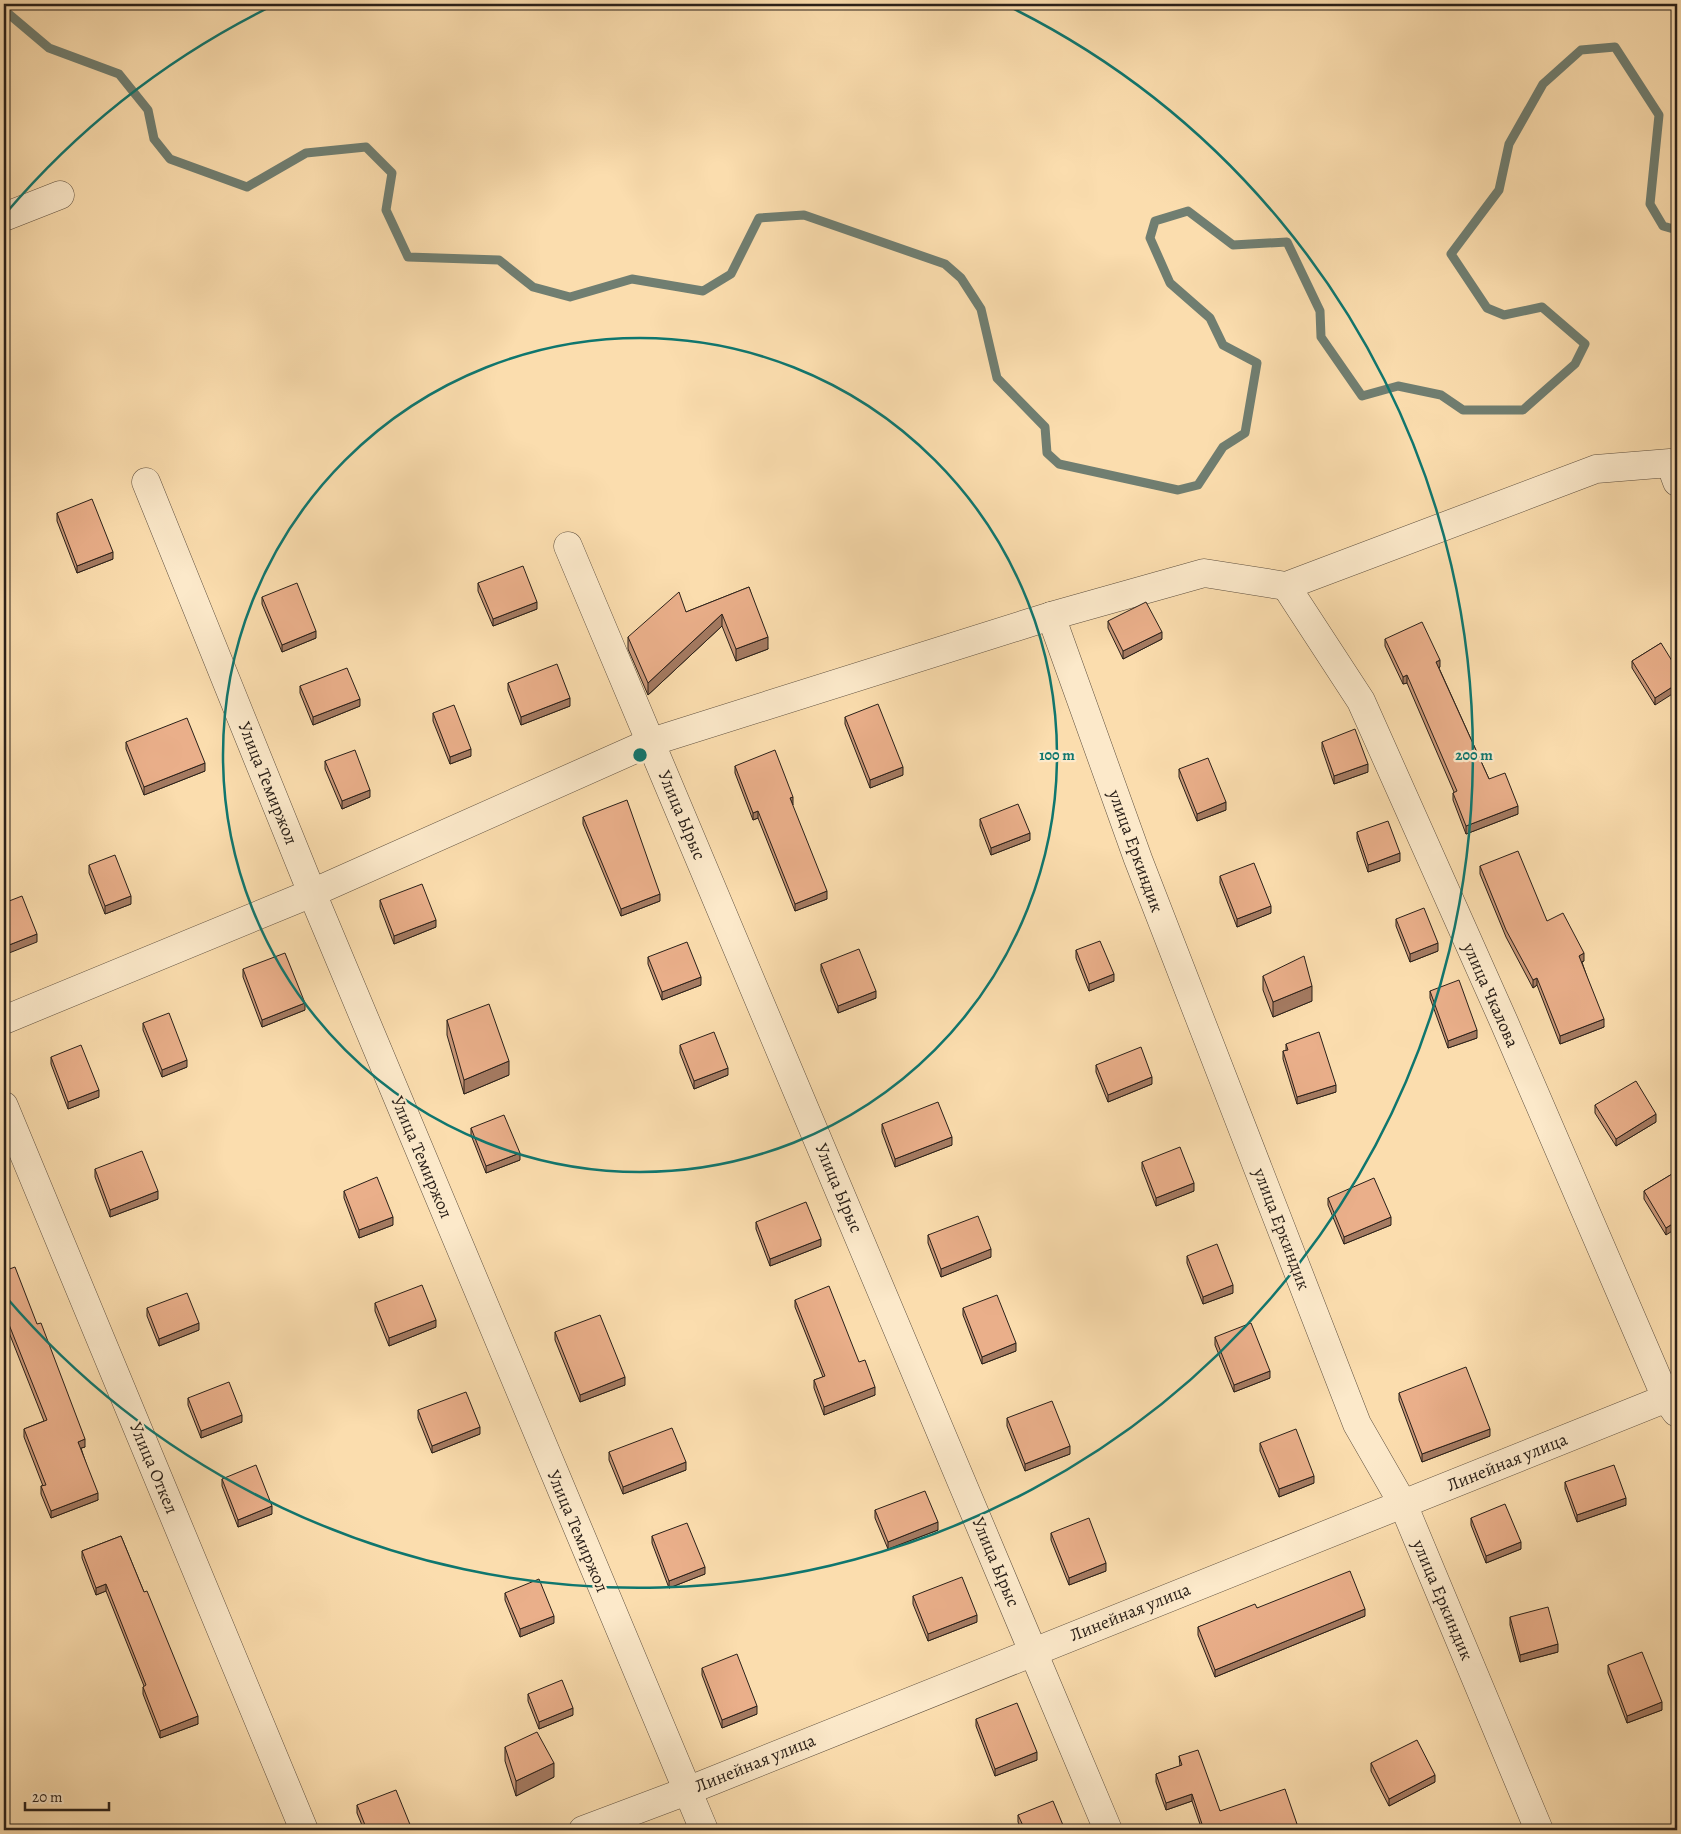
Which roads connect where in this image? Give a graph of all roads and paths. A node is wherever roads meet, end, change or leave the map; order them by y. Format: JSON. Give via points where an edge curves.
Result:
{"nodes":[{"id":1,"x":60,"y":195,"type":"dead end"},
{"id":2,"x":4,"y":217,"type":"edge"},
{"id":3,"x":1674,"y":473,"type":"edge"},
{"id":4,"x":146,"y":482,"type":"dead end"},
{"id":5,"x":568,"y":546,"type":"dead end"},
{"id":6,"x":1286,"y":586,"type":"junction"},
{"id":7,"x":1051,"y":616,"type":"junction"},
{"id":8,"x":651,"y":742,"type":"junction"},
{"id":9,"x":312,"y":893,"type":"junction"},
{"id":10,"x":4,"y":1020,"type":"edge"},
{"id":11,"x":4,"y":1106,"type":"edge"},
{"id":12,"x":1674,"y":1402,"type":"edge"},
{"id":13,"x":1403,"y":1504,"type":"junction"},
{"id":14,"x":1033,"y":1651,"type":"junction"},
{"id":15,"x":687,"y":1791,"type":"junction"},
{"id":16,"x":304,"y":1830,"type":"edge"},
{"id":17,"x":583,"y":1830,"type":"edge"},
{"id":18,"x":704,"y":1830,"type":"edge"},
{"id":19,"x":1108,"y":1830,"type":"edge"},
{"id":20,"x":1539,"y":1830,"type":"edge"}],
"edges":[{"from":1,"to":2,"type":"street"},
{"from":3,"to":6,"type":"street","via":[[1596,469]]},
{"from":4,"to":9,"type":"street","name":"Улица Темиржол"},
{"from":5,"to":8,"type":"street","name":"Улица Ырыс"},
{"from":6,"to":7,"type":"street","via":[[1204,573]]},
{"from":6,"to":12,"type":"street","name":"улица Чкалова","via":[[1361,701]]},
{"from":7,"to":8,"type":"street"},
{"from":7,"to":13,"type":"street","name":"улица Еркиндик","via":[[1138,859],[1358,1424]]},
{"from":8,"to":9,"type":"street"},
{"from":8,"to":14,"type":"street","name":"Улица Ырыс"},
{"from":9,"to":10,"type":"street"},
{"from":9,"to":15,"type":"street","name":"Улица Темиржол"},
{"from":11,"to":16,"type":"street","name":"Улица Откел"},
{"from":12,"to":13,"type":"street","name":"Линейная улица"},
{"from":13,"to":14,"type":"street","name":"Линейная улица"},
{"from":13,"to":20,"type":"street","name":"улица Еркиндик"},
{"from":14,"to":15,"type":"street","name":"Линейная улица"},
{"from":14,"to":19,"type":"street","name":"Улица Ырыс"},
{"from":15,"to":17,"type":"street","name":"Линейная улица"},
{"from":15,"to":18,"type":"street","name":"Улица Темиржол"}]}
